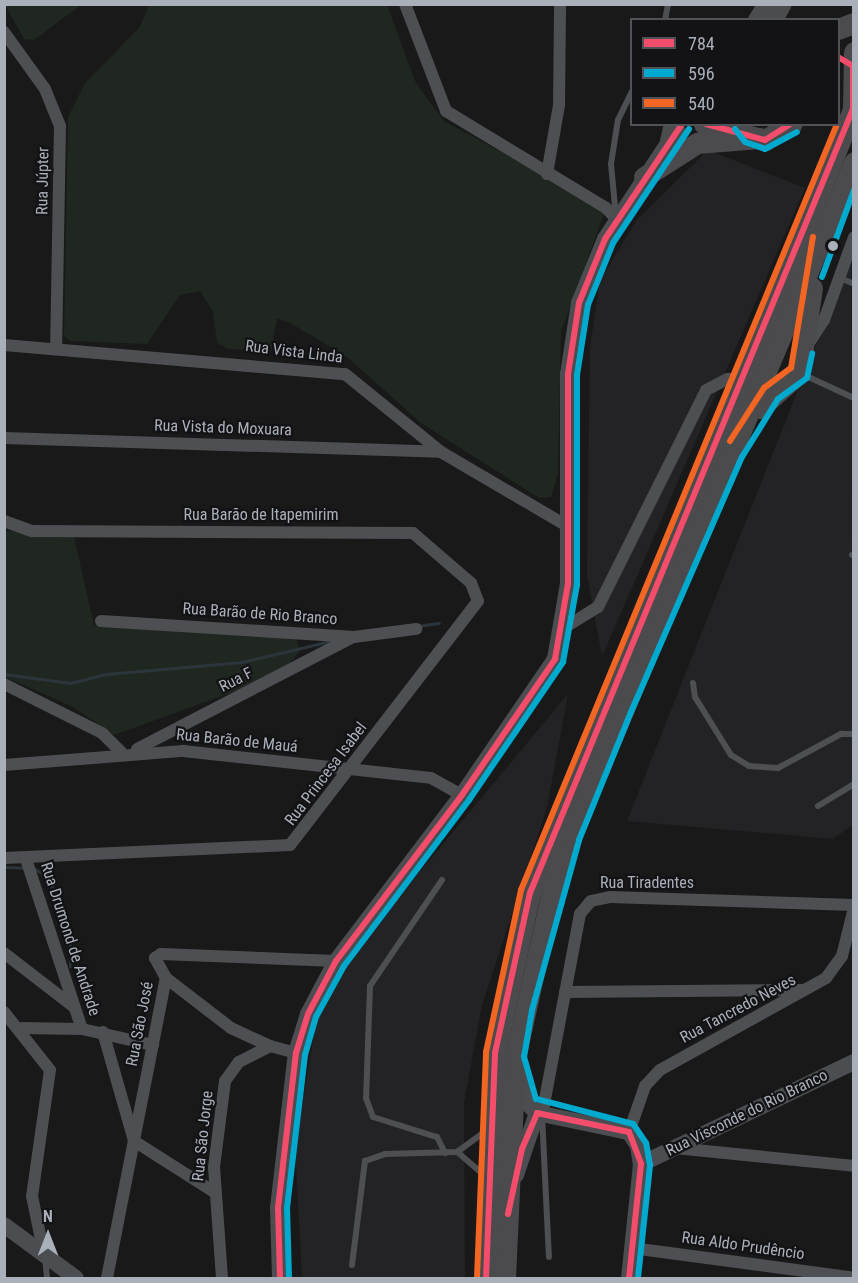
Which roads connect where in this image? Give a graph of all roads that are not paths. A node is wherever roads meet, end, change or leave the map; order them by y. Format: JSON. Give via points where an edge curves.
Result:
{"nodes":[{"id":1,"x":405,"y":4,"type":"edge"},
{"id":2,"x":560,"y":4,"type":"edge"},
{"id":3,"x":767,"y":4,"type":"edge"},
{"id":4,"x":783,"y":4,"type":"edge"},
{"id":5,"x":758,"y":18,"type":"edge"},
{"id":6,"x":775,"y":18,"type":"edge"},
{"id":7,"x":4,"y":32,"type":"edge"},
{"id":8,"x":854,"y":52,"type":"edge"},
{"id":9,"x":840,"y":58,"type":"edge"},
{"id":10,"x":854,"y":66,"type":"edge"},
{"id":11,"x":630,"y":95,"type":"edge"},
{"id":12,"x":853,"y":108,"type":"edge"},
{"id":13,"x":714,"y":126,"type":"edge"},
{"id":14,"x":790,"y":126,"type":"edge"},
{"id":15,"x":671,"y":133,"type":"edge"},
{"id":16,"x":751,"y":133,"type":"edge"},
{"id":17,"x":854,"y":162,"type":"edge"},
{"id":18,"x":547,"y":174,"type":"junction"},
{"id":19,"x":644,"y":177,"type":"junction"},
{"id":20,"x":617,"y":220,"type":"junction"},
{"id":21,"x":854,"y":237,"type":"edge"},
{"id":22,"x":822,"y":240,"type":"junction"},
{"id":23,"x":840,"y":278,"type":"junction"},
{"id":24,"x":854,"y":284,"type":"edge"},
{"id":25,"x":815,"y":320,"type":"junction"},
{"id":26,"x":760,"y":337,"type":"junction"},
{"id":27,"x":4,"y":345,"type":"edge"},
{"id":28,"x":56,"y":347,"type":"junction"},
{"id":29,"x":784,"y":376,"type":"junction"},
{"id":30,"x":741,"y":381,"type":"junction"},
{"id":31,"x":854,"y":398,"type":"edge"},
{"id":32,"x":4,"y":438,"type":"edge"},
{"id":33,"x":441,"y":452,"type":"junction"},
{"id":34,"x":4,"y":521,"type":"edge"},
{"id":35,"x":567,"y":526,"type":"junction"},
{"id":36,"x":475,"y":609,"type":"joint"},
{"id":37,"x":101,"y":621,"type":"dead end"},
{"id":38,"x":564,"y":628,"type":"junction"},
{"id":39,"x":416,"y":629,"type":"dead end"},
{"id":40,"x":354,"y":637,"type":"junction"},
{"id":41,"x":693,"y":683,"type":"dead end"},
{"id":42,"x":4,"y":684,"type":"edge"},
{"id":43,"x":854,"y":734,"type":"edge"},
{"id":44,"x":127,"y":752,"type":"junction"},
{"id":45,"x":4,"y":765,"type":"edge"},
{"id":46,"x":348,"y":770,"type":"junction"},
{"id":47,"x":854,"y":784,"type":"edge"},
{"id":48,"x":462,"y":795,"type":"junction"},
{"id":49,"x":818,"y":806,"type":"dead end"},
{"id":50,"x":4,"y":858,"type":"edge"},
{"id":51,"x":26,"y":859,"type":"junction"},
{"id":52,"x":442,"y":880,"type":"dead end"},
{"id":53,"x":854,"y":907,"type":"edge"},
{"id":54,"x":4,"y":953,"type":"edge"},
{"id":55,"x":336,"y":961,"type":"junction"},
{"id":56,"x":166,"y":978,"type":"junction"},
{"id":57,"x":809,"y":990,"type":"junction"},
{"id":58,"x":565,"y":993,"type":"junction"},
{"id":59,"x":75,"y":1007,"type":"junction"},
{"id":60,"x":4,"y":1012,"type":"edge"},
{"id":61,"x":22,"y":1028,"type":"junction"},
{"id":62,"x":82,"y":1029,"type":"junction"},
{"id":63,"x":103,"y":1032,"type":"junction"},
{"id":64,"x":153,"y":1045,"type":"junction"},
{"id":65,"x":270,"y":1047,"type":"junction"},
{"id":66,"x":296,"y":1053,"type":"junction"},
{"id":67,"x":515,"y":1058,"type":"junction"},
{"id":68,"x":851,"y":1064,"type":"edge"},
{"id":69,"x":540,"y":1114,"type":"junction"},
{"id":70,"x":490,"y":1127,"type":"junction"},
{"id":71,"x":629,"y":1132,"type":"junction"},
{"id":72,"x":134,"y":1141,"type":"junction"},
{"id":73,"x":675,"y":1148,"type":"junction"},
{"id":74,"x":445,"y":1152,"type":"junction"},
{"id":75,"x":457,"y":1152,"type":"junction"},
{"id":76,"x":641,"y":1164,"type":"junction"},
{"id":77,"x":854,"y":1166,"type":"edge"},
{"id":78,"x":488,"y":1179,"type":"junction"},
{"id":79,"x":214,"y":1192,"type":"junction"},
{"id":80,"x":506,"y":1224,"type":"junction"},
{"id":81,"x":4,"y":1225,"type":"edge"},
{"id":82,"x":632,"y":1248,"type":"junction"},
{"id":83,"x":44,"y":1254,"type":"junction"},
{"id":84,"x":549,"y":1257,"type":"dead end"},
{"id":85,"x":352,"y":1265,"type":"dead end"},
{"id":86,"x":850,"y":1276,"type":"dead end"},
{"id":87,"x":47,"y":1278,"type":"edge"},
{"id":88,"x":76,"y":1278,"type":"edge"},
{"id":89,"x":106,"y":1278,"type":"edge"},
{"id":90,"x":222,"y":1278,"type":"edge"},
{"id":91,"x":280,"y":1278,"type":"edge"},
{"id":92,"x":486,"y":1278,"type":"edge"},
{"id":93,"x":505,"y":1278,"type":"edge"},
{"id":94,"x":629,"y":1278,"type":"edge"}],
"edges":[{"from":1,"to":18,"type":"street","via":[[446,111]]},
{"from":2,"to":18,"type":"street","via":[[559,105]]},
{"from":3,"to":5,"type":"main road"},
{"from":4,"to":6,"type":"main road"},
{"from":7,"to":28,"type":"street","name":"Rua Júpter","via":[[45,89],[60,126]]},
{"from":8,"to":10,"type":"highway"},
{"from":9,"to":10,"type":"highway"},
{"from":10,"to":12,"type":"highway"},
{"from":11,"to":20,"type":"lane","via":[[618,120],[611,164]]},
{"from":12,"to":26,"type":"highway"},
{"from":13,"to":16,"type":"highway"},
{"from":14,"to":16,"type":"highway","via":[[780,136]]},
{"from":15,"to":19,"type":"main road"},
{"from":16,"to":19,"type":"highway","via":[[697,143]]},
{"from":17,"to":22,"type":"highway"},
{"from":18,"to":20,"type":"street"},
{"from":19,"to":20,"type":"main road"},
{"from":20,"to":35,"type":"main road","via":[[592,268],[570,344]]},
{"from":21,"to":23,"type":"street"},
{"from":22,"to":25,"type":"highway"},
{"from":22,"to":29,"type":"highway"},
{"from":23,"to":24,"type":"lane"},
{"from":23,"to":25,"type":"street"},
{"from":25,"to":29,"type":"highway","via":[[803,352]]},
{"from":26,"to":29,"type":"highway"},
{"from":26,"to":30,"type":"highway"},
{"from":27,"to":28,"type":"street","name":"Rua Vista Linda"},
{"from":28,"to":33,"type":"street","name":"Rua Vista Linda","via":[[345,374]]},
{"from":29,"to":31,"type":"lane"},
{"from":29,"to":67,"type":"highway","via":[[734,453],[570,837],[523,1008]]},
{"from":30,"to":38,"type":"street","via":[[728,379],[706,390],[598,607]]},
{"from":30,"to":70,"type":"highway","via":[[537,871],[502,1014]]},
{"from":32,"to":33,"type":"street","name":"Rua Vista do Moxuara"},
{"from":33,"to":35,"type":"street","name":"Rua Vista Linda"},
{"from":34,"to":36,"type":"street","name":"Rua Barão de Itapemirim","via":[[32,531],[413,533],[471,583],[477,596]]},
{"from":35,"to":38,"type":"main road"},
{"from":36,"to":46,"type":"street","name":"Rua Princesa Isabel"},
{"from":37,"to":40,"type":"street","name":"Rua Barão de Rio Branco"},
{"from":38,"to":48,"type":"main road","via":[[545,680]]},
{"from":39,"to":40,"type":"street","name":"Rua Barão de Rio Branco"},
{"from":40,"to":44,"type":"street","name":"Rua F"},
{"from":41,"to":43,"type":"lane","via":[[695,697],[731,755],[748,766],[778,768],[841,734]]},
{"from":42,"to":44,"type":"street","via":[[102,733]]},
{"from":44,"to":45,"type":"street","name":"Rua Barão de Mauá"},
{"from":44,"to":46,"type":"street","name":"Rua Barão de Mauá","via":[[183,751]]},
{"from":46,"to":48,"type":"street","name":"Rua Barão de Mauá","via":[[431,778]]},
{"from":46,"to":51,"type":"street","name":"Rua Princesa Isabel","via":[[290,845]]},
{"from":47,"to":49,"type":"lane"},
{"from":48,"to":55,"type":"main road"},
{"from":50,"to":51,"type":"street","name":"Rua Princesa Isabel"},
{"from":51,"to":59,"type":"street","name":"Rua Drumond de Andrade"},
{"from":52,"to":74,"type":"lane","via":[[370,986],[366,1098],[373,1117],[436,1137]]},
{"from":53,"to":57,"type":"street","name":"Rua Tancredo Neves","via":[[836,968]]},
{"from":53,"to":58,"type":"street","name":"Rua Tiradentes","via":[[600,897],[580,914]]},
{"from":54,"to":59,"type":"street"},
{"from":55,"to":56,"type":"street","name":"Rua São José","via":[[161,954],[155,963]]},
{"from":55,"to":66,"type":"main road"},
{"from":56,"to":64,"type":"street","name":"Rua São José"},
{"from":56,"to":65,"type":"street","via":[[231,1028]]},
{"from":57,"to":58,"type":"street"},
{"from":57,"to":71,"type":"street","name":"Rua Tancredo Neves","via":[[660,1070],[645,1086]]},
{"from":58,"to":69,"type":"street","name":"Rua Tiradentes"},
{"from":59,"to":62,"type":"street","name":"Rua Drumond de Andrade"},
{"from":60,"to":61,"type":"street"},
{"from":61,"to":62,"type":"street"},
{"from":61,"to":83,"type":"street","via":[[50,1070],[32,1196]]},
{"from":62,"to":63,"type":"street"},
{"from":63,"to":64,"type":"street"},
{"from":63,"to":72,"type":"street"},
{"from":64,"to":72,"type":"street","name":"Rua São José"},
{"from":65,"to":66,"type":"street"},
{"from":65,"to":79,"type":"street","name":"Rua São Jorge","via":[[239,1062],[225,1081]]},
{"from":66,"to":91,"type":"main road","via":[[278,1209]]},
{"from":67,"to":69,"type":"main road","via":[[528,1104]]},
{"from":67,"to":80,"type":"highway"},
{"from":68,"to":73,"type":"main road","name":"Rua Visconde do Rio Branco"},
{"from":69,"to":71,"type":"main road"},
{"from":69,"to":80,"type":"main road","via":[[522,1149]]},
{"from":69,"to":84,"type":"lane"},
{"from":70,"to":75,"type":"lane"},
{"from":70,"to":78,"type":"highway"},
{"from":71,"to":76,"type":"main road"},
{"from":72,"to":79,"type":"street"},
{"from":72,"to":89,"type":"street","name":"Rua São José"},
{"from":73,"to":76,"type":"main road","name":"Rua Visconde do Rio Branco"},
{"from":73,"to":77,"type":"street"},
{"from":74,"to":75,"type":"lane"},
{"from":74,"to":85,"type":"lane","via":[[385,1155],[365,1161]]},
{"from":75,"to":78,"type":"lane"},
{"from":76,"to":82,"type":"main road"},
{"from":78,"to":92,"type":"highway"},
{"from":79,"to":90,"type":"street","name":"Rua São Jorge"},
{"from":80,"to":93,"type":"highway"},
{"from":81,"to":83,"type":"main road"},
{"from":82,"to":86,"type":"street","name":"Rua Aldo Prudêncio"},
{"from":82,"to":94,"type":"main road"},
{"from":83,"to":87,"type":"lane"},
{"from":83,"to":88,"type":"main road"}]}
